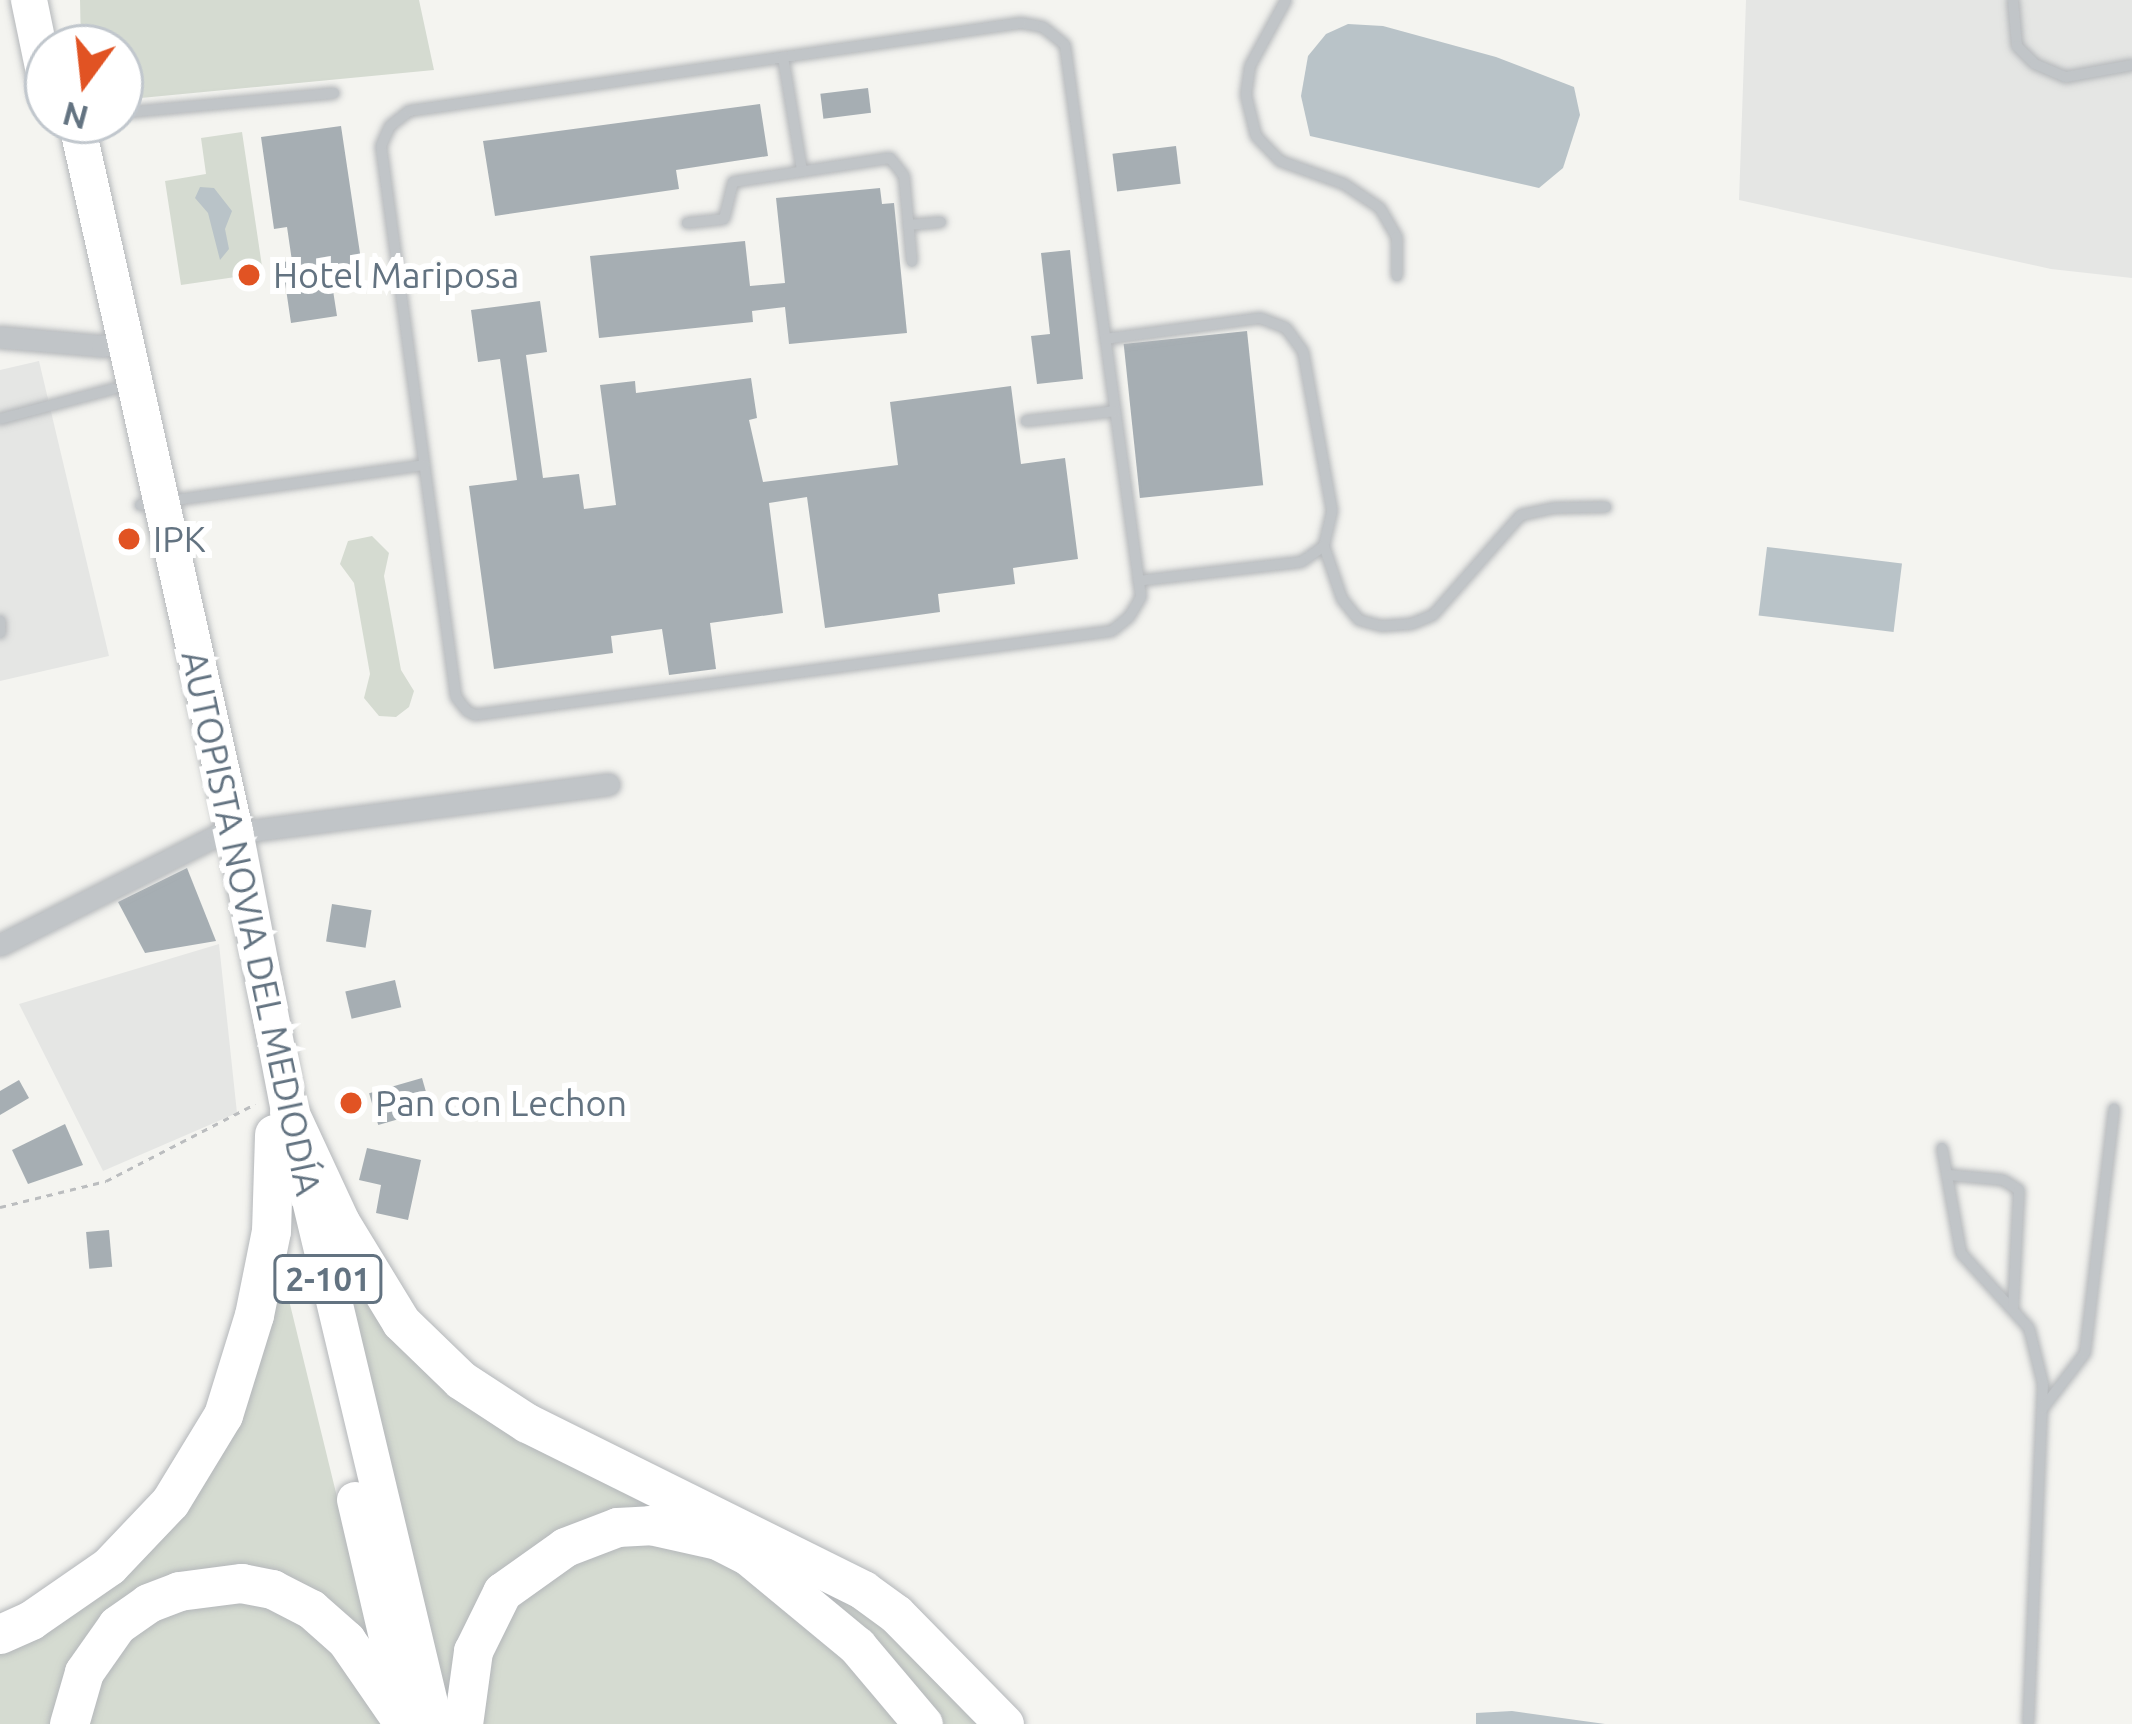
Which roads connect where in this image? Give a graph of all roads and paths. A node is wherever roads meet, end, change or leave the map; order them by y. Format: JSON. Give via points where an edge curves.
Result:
{"nodes":[{"id":1,"x":1286,"y":0,"type":"edge"},
{"id":2,"x":2013,"y":0,"type":"edge"},
{"id":3,"x":783,"y":57,"type":"junction"},
{"id":4,"x":2132,"y":65,"type":"edge"},
{"id":5,"x":334,"y":93,"type":"dead end"},
{"id":6,"x":144,"y":111,"type":"edge"},
{"id":7,"x":60,"y":144,"type":"edge"},
{"id":8,"x":80,"y":144,"type":"edge"},
{"id":9,"x":802,"y":172,"type":"junction"},
{"id":10,"x":941,"y":222,"type":"dead end"},
{"id":11,"x":687,"y":223,"type":"dead end"},
{"id":12,"x":908,"y":225,"type":"junction"},
{"id":13,"x":913,"y":262,"type":"dead end"},
{"id":14,"x":1397,"y":276,"type":"dead end"},
{"id":15,"x":0,"y":337,"type":"edge"},
{"id":16,"x":1105,"y":339,"type":"junction"},
{"id":17,"x":113,"y":343,"type":"junction"},
{"id":18,"x":113,"y":389,"type":"junction"},
{"id":19,"x":1115,"y":412,"type":"junction"},
{"id":20,"x":0,"y":419,"type":"edge"},
{"id":21,"x":1026,"y":421,"type":"dead end"},
{"id":22,"x":424,"y":466,"type":"junction"},
{"id":23,"x":151,"y":503,"type":"junction"},
{"id":24,"x":1606,"y":507,"type":"dead end"},
{"id":25,"x":1324,"y":545,"type":"junction"},
{"id":26,"x":1138,"y":581,"type":"junction"},
{"id":27,"x":0,"y":622,"type":"edge"},
{"id":28,"x":0,"y":633,"type":"edge"},
{"id":29,"x":609,"y":784,"type":"dead end"},
{"id":30,"x":226,"y":833,"type":"junction"},
{"id":31,"x":0,"y":945,"type":"edge"},
{"id":32,"x":2114,"y":1108,"type":"dead end"},
{"id":33,"x":277,"y":1114,"type":"junction"},
{"id":34,"x":1942,"y":1148,"type":"dead end"},
{"id":35,"x":1949,"y":1175,"type":"junction"},
{"id":36,"x":0,"y":1207,"type":"edge"},
{"id":37,"x":2012,"y":1308,"type":"junction"},
{"id":38,"x":2041,"y":1411,"type":"junction"},
{"id":39,"x":0,"y":1634,"type":"edge"},
{"id":40,"x":69,"y":1724,"type":"edge"},
{"id":41,"x":406,"y":1724,"type":"edge"},
{"id":42,"x":435,"y":1724,"type":"edge"},
{"id":43,"x":463,"y":1724,"type":"edge"},
{"id":44,"x":923,"y":1724,"type":"edge"},
{"id":45,"x":1004,"y":1724,"type":"edge"},
{"id":46,"x":2028,"y":1724,"type":"edge"}],
"edges":[{"from":1,"to":14,"type":"lane","via":[[1250,66],[1246,95],[1256,136],[1280,161],[1345,184],[1380,208],[1396,238]]},
{"from":2,"to":4,"type":"lane","via":[[2017,46],[2035,64],[2066,77]]},
{"from":3,"to":9,"type":"lane"},
{"from":3,"to":16,"type":"lane","via":[[1021,22],[1065,45]]},
{"from":3,"to":22,"type":"lane","via":[[409,111],[390,126],[381,146]]},
{"from":5,"to":6,"type":"lane"},
{"from":7,"to":17,"type":"highway","name":"AUTOPISTA NOVIA DEL MEDIODÍA","number":"2-101"},
{"from":8,"to":17,"type":"highway","name":"AUTOPISTA NOVIA DEL MEDIODÍA","number":"2-101"},
{"from":9,"to":11,"type":"lane","via":[[733,182],[724,219]]},
{"from":9,"to":12,"type":"lane","via":[[890,158],[904,176]]},
{"from":10,"to":12,"type":"lane"},
{"from":12,"to":13,"type":"lane"},
{"from":15,"to":17,"type":"street"},
{"from":16,"to":19,"type":"lane"},
{"from":16,"to":25,"type":"lane","via":[[1260,318],[1286,328],[1303,351],[1332,511]]},
{"from":17,"to":18,"type":"highway","name":"AUTOPISTA NOVIA DEL MEDIODÍA","number":"2-101"},
{"from":17,"to":23,"type":"highway","name":"AUTOPISTA NOVIA DEL MEDIODÍA","number":"2-101"},
{"from":18,"to":20,"type":"lane"},
{"from":18,"to":23,"type":"highway","name":"AUTOPISTA NOVIA DEL MEDIODÍA","number":"2-101"},
{"from":19,"to":21,"type":"lane"},
{"from":19,"to":26,"type":"lane"},
{"from":22,"to":23,"type":"lane"},
{"from":22,"to":26,"type":"lane","via":[[456,697],[475,715],[1112,631],[1141,597]]},
{"from":23,"to":30,"type":"highway","name":"AUTOPISTA NOVIA DEL MEDIODÍA","number":"2-101"},
{"from":24,"to":25,"type":"lane","via":[[1521,515],[1433,614],[1412,624],[1359,620],[1342,599]]},
{"from":25,"to":26,"type":"lane","via":[[1301,562]]},
{"from":27,"to":28,"type":"lane"},
{"from":29,"to":30,"type":"street"},
{"from":30,"to":31,"type":"street"},
{"from":30,"to":33,"type":"highway","name":"AUTOPISTA NOVIA DEL MEDIODÍA","number":"2-101"},
{"from":32,"to":38,"type":"lane","via":[[2085,1353]]},
{"from":33,"to":36,"type":"path","via":[[106,1181]]},
{"from":33,"to":39,"type":"highway","via":[[271,1232],[223,1415],[170,1502],[109,1566]]},
{"from":33,"to":41,"type":"highway","name":"AUTOPISTA NOVIA DEL MEDIODÍA","number":"2-101"},
{"from":33,"to":42,"type":"highway","name":"AUTOPISTA NOVIA DEL MEDIODÍA","number":"2-101"},
{"from":33,"to":45,"type":"highway","via":[[401,1322],[461,1380],[527,1423],[863,1590]]},
{"from":34,"to":35,"type":"lane"},
{"from":35,"to":37,"type":"lane","via":[[1960,1253]]},
{"from":35,"to":37,"type":"lane","via":[[2003,1180],[2019,1190]]},
{"from":37,"to":38,"type":"lane","via":[[2029,1328]]},
{"from":38,"to":46,"type":"lane"},
{"from":40,"to":41,"type":"highway","via":[[73,1695],[117,1625],[179,1591],[242,1583],[311,1609],[346,1640]]},
{"from":43,"to":44,"type":"highway","via":[[473,1651],[502,1592],[565,1546],[616,1527],[650,1525],[700,1534],[747,1555],[857,1646]]}]}
